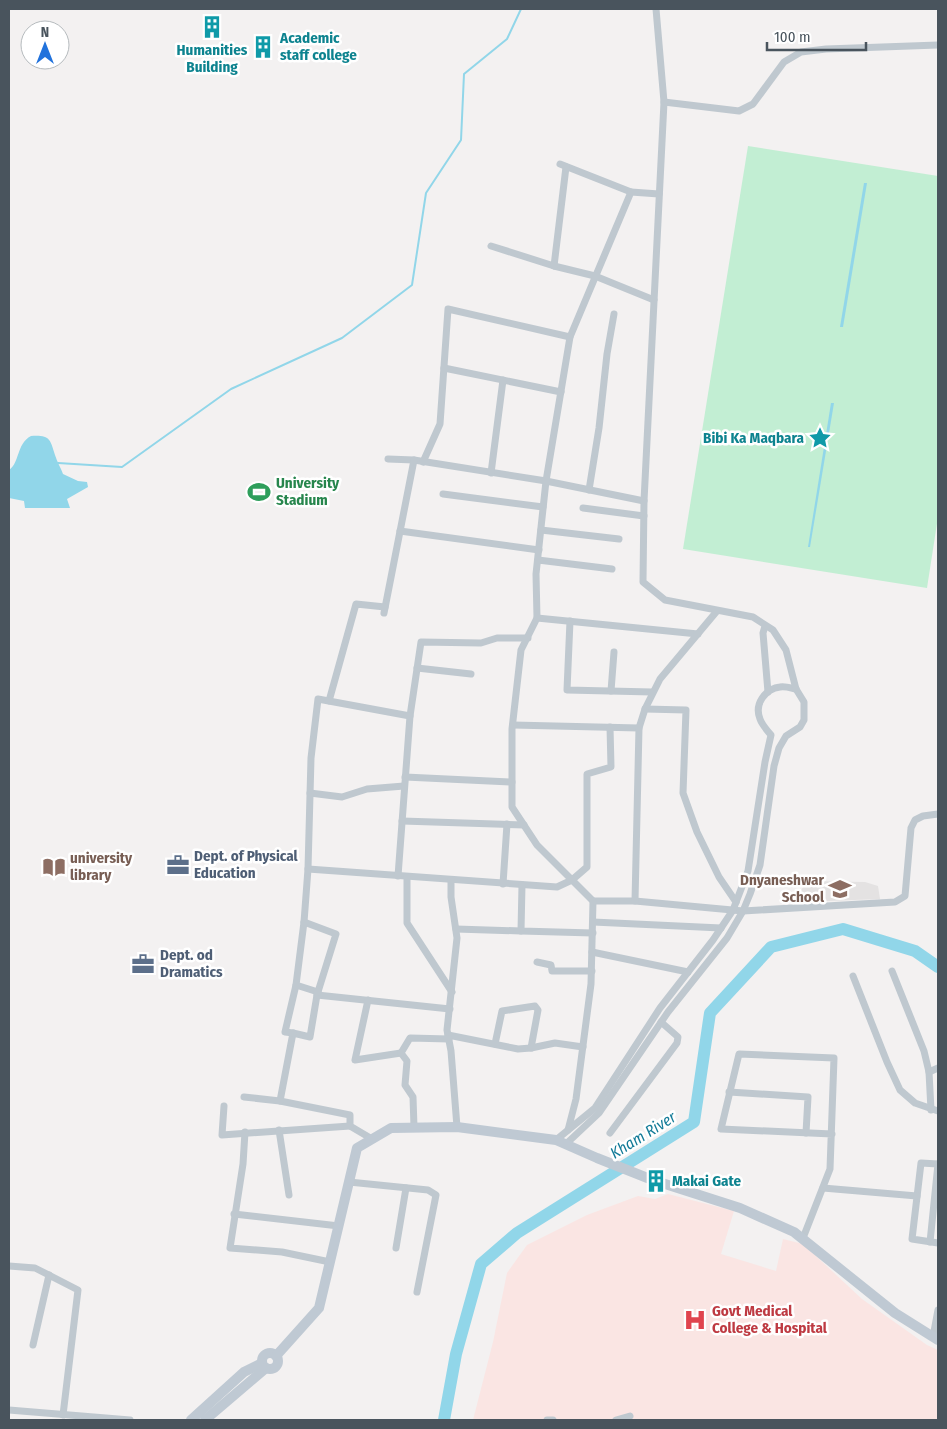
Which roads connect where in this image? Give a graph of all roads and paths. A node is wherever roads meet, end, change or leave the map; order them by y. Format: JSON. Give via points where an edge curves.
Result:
{"nodes":[{"id":1,"x":656,"y":9,"type":"edge"},
{"id":2,"x":938,"y":44,"type":"edge"},
{"id":3,"x":664,"y":102,"type":"junction"},
{"id":4,"x":631,"y":192,"type":"junction"},
{"id":5,"x":659,"y":194,"type":"junction"},
{"id":6,"x":490,"y":246,"type":"dead end"},
{"id":7,"x":554,"y":266,"type":"junction"},
{"id":8,"x":596,"y":276,"type":"junction"},
{"id":9,"x":654,"y":300,"type":"junction"},
{"id":10,"x":614,"y":314,"type":"dead end"},
{"id":11,"x":570,"y":337,"type":"junction"},
{"id":12,"x":444,"y":368,"type":"junction"},
{"id":13,"x":503,"y":380,"type":"junction"},
{"id":14,"x":561,"y":392,"type":"junction"},
{"id":15,"x":388,"y":460,"type":"dead end"},
{"id":16,"x":414,"y":460,"type":"junction"},
{"id":17,"x":422,"y":462,"type":"junction"},
{"id":18,"x":491,"y":473,"type":"junction"},
{"id":19,"x":546,"y":482,"type":"junction"},
{"id":20,"x":589,"y":490,"type":"junction"},
{"id":21,"x":443,"y":494,"type":"dead end"},
{"id":22,"x":644,"y":501,"type":"junction"},
{"id":23,"x":543,"y":506,"type":"junction"},
{"id":24,"x":583,"y":508,"type":"dead end"},
{"id":25,"x":644,"y":516,"type":"junction"},
{"id":26,"x":541,"y":530,"type":"junction"},
{"id":27,"x":400,"y":532,"type":"junction"},
{"id":28,"x":619,"y":538,"type":"dead end"},
{"id":29,"x":538,"y":550,"type":"junction"},
{"id":30,"x":538,"y":560,"type":"junction"},
{"id":31,"x":612,"y":570,"type":"dead end"},
{"id":32,"x":717,"y":611,"type":"junction"},
{"id":33,"x":537,"y":618,"type":"junction"},
{"id":34,"x":570,"y":621,"type":"junction"},
{"id":35,"x":765,"y":626,"type":"junction"},
{"id":36,"x":698,"y":634,"type":"junction"},
{"id":37,"x":528,"y":638,"type":"junction"},
{"id":38,"x":614,"y":652,"type":"dead end"},
{"id":39,"x":417,"y":668,"type":"junction"},
{"id":40,"x":471,"y":674,"type":"dead end"},
{"id":41,"x":796,"y":689,"type":"junction"},
{"id":42,"x":611,"y":691,"type":"junction"},
{"id":43,"x":652,"y":692,"type":"junction"},
{"id":44,"x":768,"y":692,"type":"junction"},
{"id":45,"x":329,"y":701,"type":"junction"},
{"id":46,"x":645,"y":709,"type":"junction"},
{"id":47,"x":410,"y":716,"type":"junction"},
{"id":48,"x":512,"y":725,"type":"junction"},
{"id":49,"x":610,"y":727,"type":"junction"},
{"id":50,"x":639,"y":728,"type":"junction"},
{"id":51,"x":771,"y":734,"type":"junction"},
{"id":52,"x":786,"y":736,"type":"junction"},
{"id":53,"x":405,"y":777,"type":"junction"},
{"id":54,"x":512,"y":782,"type":"junction"},
{"id":55,"x":404,"y":786,"type":"junction"},
{"id":56,"x":310,"y":793,"type":"junction"},
{"id":57,"x":938,"y":814,"type":"edge"},
{"id":58,"x":402,"y":821,"type":"junction"},
{"id":59,"x":507,"y":824,"type":"junction"},
{"id":60,"x":524,"y":825,"type":"junction"},
{"id":61,"x":308,"y":869,"type":"junction"},
{"id":62,"x":398,"y":876,"type":"junction"},
{"id":63,"x":407,"y":877,"type":"junction"},
{"id":64,"x":451,"y":880,"type":"junction"},
{"id":65,"x":572,"y":880,"type":"junction"},
{"id":66,"x":503,"y":884,"type":"junction"},
{"id":67,"x":522,"y":885,"type":"junction"},
{"id":68,"x":593,"y":901,"type":"junction"},
{"id":69,"x":635,"y":901,"type":"junction"},
{"id":70,"x":736,"y":902,"type":"junction"},
{"id":71,"x":733,"y":910,"type":"junction"},
{"id":72,"x":743,"y":911,"type":"junction"},
{"id":73,"x":304,"y":922,"type":"junction"},
{"id":74,"x":593,"y":922,"type":"junction"},
{"id":75,"x":721,"y":928,"type":"junction"},
{"id":76,"x":456,"y":929,"type":"junction"},
{"id":77,"x":521,"y":931,"type":"junction"},
{"id":78,"x":593,"y":933,"type":"junction"},
{"id":79,"x":592,"y":952,"type":"junction"},
{"id":80,"x":538,"y":962,"type":"dead end"},
{"id":81,"x":592,"y":971,"type":"junction"},
{"id":82,"x":892,"y":971,"type":"dead end"},
{"id":83,"x":688,"y":972,"type":"junction"},
{"id":84,"x":853,"y":976,"type":"dead end"},
{"id":85,"x":296,"y":984,"type":"junction"},
{"id":86,"x":452,"y":992,"type":"junction"},
{"id":87,"x":318,"y":993,"type":"junction"},
{"id":88,"x":368,"y":1000,"type":"junction"},
{"id":89,"x":450,"y":1009,"type":"junction"},
{"id":90,"x":661,"y":1022,"type":"junction"},
{"id":91,"x":293,"y":1033,"type":"junction"},
{"id":92,"x":449,"y":1037,"type":"junction"},
{"id":93,"x":496,"y":1044,"type":"junction"},
{"id":94,"x":583,"y":1046,"type":"junction"},
{"id":95,"x":530,"y":1048,"type":"junction"},
{"id":96,"x":401,"y":1053,"type":"junction"},
{"id":97,"x":938,"y":1068,"type":"edge"},
{"id":98,"x":929,"y":1072,"type":"junction"},
{"id":99,"x":729,"y":1092,"type":"junction"},
{"id":100,"x":244,"y":1097,"type":"dead end"},
{"id":101,"x":280,"y":1101,"type":"junction"},
{"id":102,"x":224,"y":1106,"type":"dead end"},
{"id":103,"x":935,"y":1110,"type":"edge"},
{"id":104,"x":350,"y":1126,"type":"junction"},
{"id":105,"x":457,"y":1126,"type":"junction"},
{"id":106,"x":414,"y":1127,"type":"junction"},
{"id":107,"x":279,"y":1130,"type":"junction"},
{"id":108,"x":568,"y":1130,"type":"junction"},
{"id":109,"x":245,"y":1132,"type":"junction"},
{"id":110,"x":610,"y":1133,"type":"dead end"},
{"id":111,"x":806,"y":1133,"type":"junction"},
{"id":112,"x":832,"y":1134,"type":"junction"},
{"id":113,"x":372,"y":1139,"type":"junction"},
{"id":114,"x":561,"y":1142,"type":"junction"},
{"id":115,"x":938,"y":1164,"type":"edge"},
{"id":116,"x":645,"y":1177,"type":"dead end"},
{"id":117,"x":349,"y":1182,"type":"junction"},
{"id":118,"x":662,"y":1183,"type":"dead end"},
{"id":119,"x":406,"y":1188,"type":"junction"},
{"id":120,"x":823,"y":1188,"type":"junction"},
{"id":121,"x":289,"y":1195,"type":"dead end"},
{"id":122,"x":917,"y":1196,"type":"junction"},
{"id":123,"x":234,"y":1214,"type":"junction"},
{"id":124,"x":339,"y":1226,"type":"junction"},
{"id":125,"x":803,"y":1238,"type":"junction"},
{"id":126,"x":930,"y":1242,"type":"junction"},
{"id":127,"x":938,"y":1243,"type":"edge"},
{"id":128,"x":396,"y":1248,"type":"dead end"},
{"id":129,"x":330,"y":1262,"type":"junction"},
{"id":130,"x":9,"y":1266,"type":"edge"},
{"id":131,"x":48,"y":1275,"type":"junction"},
{"id":132,"x":417,"y":1292,"type":"dead end"},
{"id":133,"x":938,"y":1310,"type":"edge"},
{"id":134,"x":935,"y":1339,"type":"edge"},
{"id":135,"x":33,"y":1345,"type":"dead end"},
{"id":136,"x":264,"y":1366,"type":"junction"},
{"id":137,"x":9,"y":1410,"type":"edge"},
{"id":138,"x":63,"y":1414,"type":"junction"},
{"id":139,"x":630,"y":1416,"type":"dead end"},
{"id":140,"x":130,"y":1420,"type":"edge"},
{"id":141,"x":191,"y":1420,"type":"edge"},
{"id":142,"x":206,"y":1420,"type":"edge"},
{"id":143,"x":547,"y":1420,"type":"edge"},
{"id":144,"x":553,"y":1420,"type":"edge"},
{"id":145,"x":616,"y":1420,"type":"edge"}],
"edges":[{"from":1,"to":3,"type":"street"},
{"from":2,"to":3,"type":"street","via":[[801,52],[784,62],[753,104],[739,111]]},
{"from":3,"to":5,"type":"street"},
{"from":4,"to":5,"type":"street"},
{"from":4,"to":7,"type":"street","via":[[563,166]]},
{"from":4,"to":8,"type":"street"},
{"from":5,"to":9,"type":"street"},
{"from":6,"to":7,"type":"street"},
{"from":7,"to":8,"type":"street"},
{"from":8,"to":9,"type":"street"},
{"from":8,"to":11,"type":"street"},
{"from":9,"to":22,"type":"street"},
{"from":10,"to":20,"type":"street"},
{"from":11,"to":12,"type":"street","via":[[448,309]]},
{"from":11,"to":14,"type":"street"},
{"from":12,"to":13,"type":"street"},
{"from":12,"to":17,"type":"street","via":[[440,424]]},
{"from":13,"to":14,"type":"street"},
{"from":13,"to":18,"type":"street"},
{"from":14,"to":19,"type":"street"},
{"from":15,"to":16,"type":"street"},
{"from":16,"to":17,"type":"street"},
{"from":16,"to":27,"type":"street"},
{"from":17,"to":18,"type":"street"},
{"from":18,"to":19,"type":"street"},
{"from":19,"to":20,"type":"street"},
{"from":19,"to":23,"type":"street"},
{"from":20,"to":22,"type":"street"},
{"from":21,"to":23,"type":"street"},
{"from":22,"to":25,"type":"street"},
{"from":23,"to":26,"type":"street"},
{"from":24,"to":25,"type":"street"},
{"from":25,"to":32,"type":"street","via":[[643,582],[665,600]]},
{"from":26,"to":28,"type":"street"},
{"from":26,"to":29,"type":"street"},
{"from":27,"to":29,"type":"street"},
{"from":27,"to":45,"type":"street","via":[[384,610],[356,604]]},
{"from":29,"to":30,"type":"street"},
{"from":30,"to":31,"type":"street"},
{"from":30,"to":33,"type":"street"},
{"from":32,"to":35,"type":"street","via":[[753,617]]},
{"from":32,"to":36,"type":"street"},
{"from":33,"to":34,"type":"street"},
{"from":33,"to":37,"type":"street"},
{"from":34,"to":36,"type":"street"},
{"from":34,"to":42,"type":"street","via":[[566,689]]},
{"from":35,"to":41,"type":"street","via":[[773,630],[786,650]]},
{"from":35,"to":44,"type":"street"},
{"from":36,"to":43,"type":"street"},
{"from":37,"to":39,"type":"street","via":[[497,638],[481,643],[421,642]]},
{"from":37,"to":48,"type":"street","via":[[521,650]]},
{"from":38,"to":42,"type":"street"},
{"from":39,"to":40,"type":"street"},
{"from":39,"to":47,"type":"street"},
{"from":41,"to":44,"type":"street","via":[[780,687]]},
{"from":41,"to":52,"type":"street","via":[[804,702],[804,720],[800,727]]},
{"from":42,"to":43,"type":"street"},
{"from":43,"to":46,"type":"street"},
{"from":44,"to":51,"type":"street","via":[[758,712]]},
{"from":45,"to":47,"type":"street"},
{"from":45,"to":56,"type":"street","via":[[318,699]]},
{"from":46,"to":50,"type":"street"},
{"from":46,"to":70,"type":"street","via":[[686,710],[683,793],[702,841]]},
{"from":47,"to":53,"type":"street"},
{"from":48,"to":49,"type":"street"},
{"from":48,"to":54,"type":"street"},
{"from":49,"to":50,"type":"street"},
{"from":49,"to":65,"type":"street","via":[[611,767],[586,774],[587,867]]},
{"from":50,"to":69,"type":"street"},
{"from":51,"to":52,"type":"street"},
{"from":51,"to":70,"type":"street","via":[[748,871]]},
{"from":52,"to":72,"type":"street","via":[[774,766],[760,865]]},
{"from":53,"to":54,"type":"street"},
{"from":53,"to":55,"type":"street"},
{"from":54,"to":60,"type":"street","via":[[512,806]]},
{"from":55,"to":56,"type":"street","via":[[367,789],[342,797]]},
{"from":55,"to":58,"type":"street"},
{"from":56,"to":61,"type":"street"},
{"from":57,"to":72,"type":"street","via":[[915,820],[911,828],[904,896],[895,902]]},
{"from":58,"to":59,"type":"street"},
{"from":58,"to":62,"type":"street"},
{"from":59,"to":60,"type":"street"},
{"from":59,"to":66,"type":"street"},
{"from":60,"to":65,"type":"street","via":[[537,845]]},
{"from":61,"to":62,"type":"street"},
{"from":61,"to":73,"type":"street"},
{"from":62,"to":63,"type":"street"},
{"from":63,"to":64,"type":"street"},
{"from":63,"to":86,"type":"street","via":[[407,922]]},
{"from":64,"to":66,"type":"street"},
{"from":64,"to":76,"type":"street"},
{"from":65,"to":67,"type":"street","via":[[557,887]]},
{"from":65,"to":68,"type":"street"},
{"from":66,"to":67,"type":"street"},
{"from":67,"to":77,"type":"street"},
{"from":68,"to":69,"type":"street"},
{"from":68,"to":74,"type":"street"},
{"from":69,"to":71,"type":"street"},
{"from":70,"to":71,"type":"street"},
{"from":71,"to":72,"type":"street"},
{"from":71,"to":75,"type":"street"},
{"from":72,"to":90,"type":"street","via":[[727,938]]},
{"from":73,"to":85,"type":"street"},
{"from":73,"to":87,"type":"street","via":[[336,934]]},
{"from":74,"to":75,"type":"street"},
{"from":74,"to":78,"type":"street"},
{"from":75,"to":83,"type":"street"},
{"from":76,"to":77,"type":"street"},
{"from":76,"to":86,"type":"street"},
{"from":77,"to":78,"type":"street"},
{"from":78,"to":79,"type":"street"},
{"from":79,"to":81,"type":"street"},
{"from":79,"to":83,"type":"street"},
{"from":80,"to":81,"type":"street","via":[[551,965],[552,971]]},
{"from":81,"to":94,"type":"street"},
{"from":82,"to":98,"type":"street"},
{"from":83,"to":108,"type":"street","via":[[660,1008],[595,1108]]},
{"from":84,"to":103,"type":"street","via":[[900,1090],[915,1103]]},
{"from":85,"to":87,"type":"street"},
{"from":85,"to":91,"type":"street","via":[[285,1032]]},
{"from":86,"to":89,"type":"street"},
{"from":87,"to":88,"type":"street"},
{"from":87,"to":91,"type":"street","via":[[310,1037]]},
{"from":88,"to":89,"type":"street"},
{"from":88,"to":96,"type":"street","via":[[355,1060]]},
{"from":89,"to":92,"type":"street"},
{"from":90,"to":110,"type":"street","via":[[678,1037],[677,1042]]},
{"from":90,"to":114,"type":"street","via":[[598,1113]]},
{"from":91,"to":101,"type":"street"},
{"from":92,"to":93,"type":"street"},
{"from":92,"to":96,"type":"street","via":[[410,1038]]},
{"from":92,"to":105,"type":"street"},
{"from":93,"to":95,"type":"street"},
{"from":93,"to":95,"type":"street","via":[[502,1011],[535,1006],[538,1010]]},
{"from":94,"to":95,"type":"street","via":[[555,1043]]},
{"from":94,"to":108,"type":"street"},
{"from":96,"to":106,"type":"street","via":[[406,1061],[404,1085],[413,1097]]},
{"from":97,"to":98,"type":"street"},
{"from":98,"to":103,"type":"street"},
{"from":99,"to":111,"type":"street","via":[[808,1097]]},
{"from":99,"to":111,"type":"street","via":[[720,1129]]},
{"from":99,"to":112,"type":"street","via":[[738,1054],[834,1058]]},
{"from":100,"to":101,"type":"street"},
{"from":101,"to":104,"type":"street","via":[[350,1115]]},
{"from":102,"to":109,"type":"street","via":[[222,1135]]},
{"from":104,"to":107,"type":"street"},
{"from":104,"to":113,"type":"street"},
{"from":105,"to":106,"type":"street"},
{"from":105,"to":114,"type":"street"},
{"from":106,"to":113,"type":"street","via":[[391,1128]]},
{"from":107,"to":109,"type":"street"},
{"from":107,"to":121,"type":"street"},
{"from":108,"to":114,"type":"street"},
{"from":109,"to":123,"type":"street"},
{"from":111,"to":112,"type":"street"},
{"from":112,"to":120,"type":"street","via":[[830,1169]]},
{"from":113,"to":117,"type":"street","via":[[357,1148]]},
{"from":114,"to":116,"type":"street"},
{"from":115,"to":122,"type":"street","via":[[921,1163]]},
{"from":115,"to":126,"type":"street"},
{"from":117,"to":119,"type":"street"},
{"from":117,"to":124,"type":"street"},
{"from":118,"to":125,"type":"street","via":[[740,1208]]},
{"from":119,"to":128,"type":"street"},
{"from":119,"to":132,"type":"street","via":[[428,1190],[436,1195]]},
{"from":120,"to":122,"type":"street"},
{"from":120,"to":125,"type":"street"},
{"from":122,"to":126,"type":"street","via":[[912,1239]]},
{"from":123,"to":124,"type":"street"},
{"from":123,"to":129,"type":"street","via":[[230,1248],[282,1252]]},
{"from":124,"to":129,"type":"street"},
{"from":125,"to":134,"type":"street","via":[[895,1313]]},
{"from":126,"to":127,"type":"street"},
{"from":129,"to":136,"type":"street","via":[[319,1308],[276,1356],[268,1354],[263,1357]]},
{"from":130,"to":131,"type":"street","via":[[35,1268]]},
{"from":131,"to":135,"type":"street"},
{"from":131,"to":138,"type":"street","via":[[78,1290]]},
{"from":133,"to":134,"type":"street"},
{"from":136,"to":141,"type":"street","via":[[244,1372]]},
{"from":136,"to":142,"type":"street"},
{"from":137,"to":138,"type":"street"},
{"from":138,"to":140,"type":"street"},
{"from":139,"to":145,"type":"street"},
{"from":143,"to":144,"type":"street"}]}
